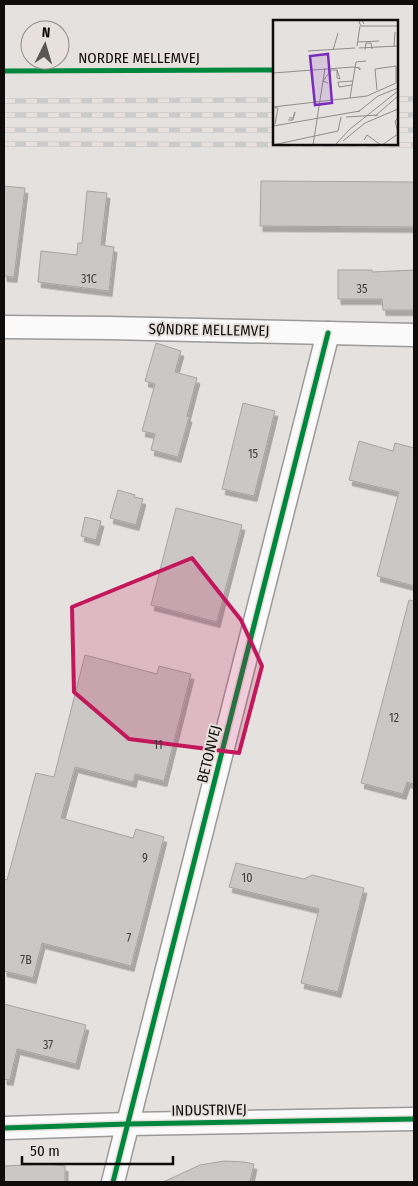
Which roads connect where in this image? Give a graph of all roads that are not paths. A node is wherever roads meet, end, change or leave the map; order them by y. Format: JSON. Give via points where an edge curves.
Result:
{"nodes":[{"id":1,"x":4,"y":327,"type":"edge"},
{"id":2,"x":328,"y":333,"type":"junction"},
{"id":3,"x":414,"y":335,"type":"edge"},
{"id":4,"x":414,"y":1119,"type":"edge"},
{"id":5,"x":128,"y":1124,"type":"junction"},
{"id":6,"x":4,"y":1128,"type":"edge"},
{"id":7,"x":113,"y":1182,"type":"edge"}],
"edges":[{"from":1,"to":2,"type":"street","name":"SØNDRE MELLEMVEJ"},
{"from":2,"to":3,"type":"street","name":"SØNDRE MELLEMVEJ"},
{"from":2,"to":5,"type":"street","name":"BETONVEJ"},
{"from":4,"to":5,"type":"street","name":"INDUSTRIVEJ"},
{"from":5,"to":6,"type":"street","name":"INDUSTRIVEJ"},
{"from":5,"to":7,"type":"street","name":"BETONVEJ"}]}
